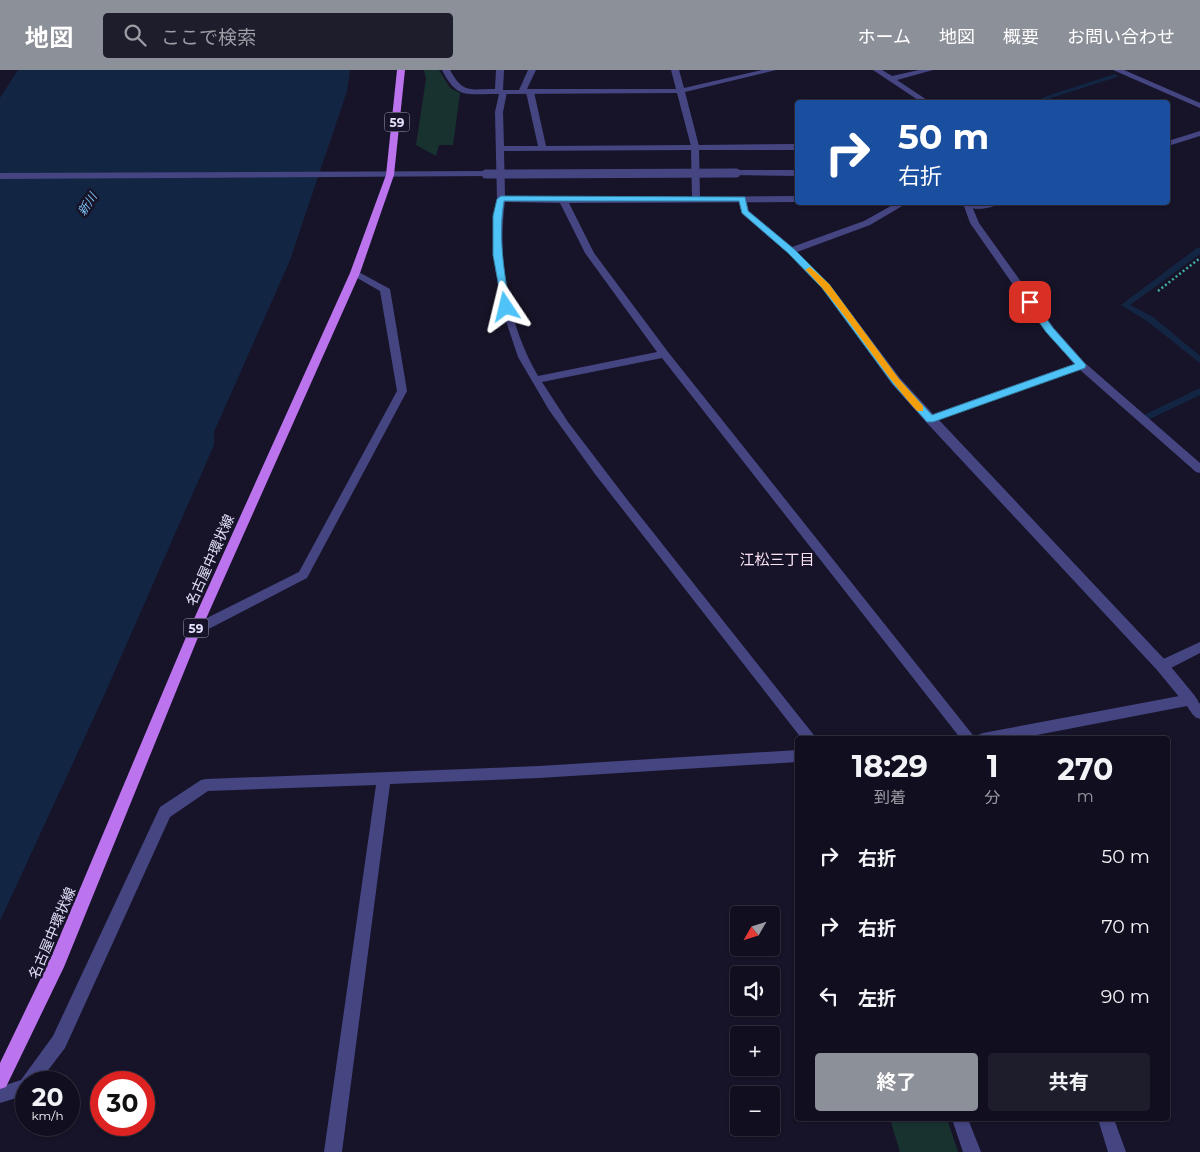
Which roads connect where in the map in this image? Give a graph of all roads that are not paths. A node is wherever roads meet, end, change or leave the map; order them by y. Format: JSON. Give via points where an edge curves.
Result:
{"nodes":[{"id":1,"x":402,"y":70,"type":"edge"},
{"id":2,"x":446,"y":70,"type":"edge"},
{"id":3,"x":500,"y":70,"type":"edge"},
{"id":4,"x":532,"y":70,"type":"edge"},
{"id":5,"x":675,"y":70,"type":"edge"},
{"id":6,"x":772,"y":70,"type":"edge"},
{"id":7,"x":878,"y":70,"type":"edge"},
{"id":8,"x":929,"y":70,"type":"edge"},
{"id":9,"x":1117,"y":70,"type":"edge"},
{"id":10,"x":891,"y":79,"type":"junction"},
{"id":11,"x":527,"y":91,"type":"junction"},
{"id":12,"x":679,"y":91,"type":"junction"},
{"id":13,"x":501,"y":92,"type":"junction"},
{"id":14,"x":923,"y":100,"type":"edge"},
{"id":15,"x":1200,"y":106,"type":"edge"},
{"id":16,"x":1200,"y":134,"type":"edge"},
{"id":17,"x":1170,"y":143,"type":"edge"},
{"id":18,"x":694,"y":146,"type":"junction"},
{"id":19,"x":795,"y":147,"type":"edge"},
{"id":20,"x":500,"y":149,"type":"junction"},
{"id":21,"x":543,"y":150,"type":"junction"},
{"id":22,"x":795,"y":172,"type":"edge"},
{"id":23,"x":390,"y":175,"type":"junction"},
{"id":24,"x":0,"y":176,"type":"edge"},
{"id":25,"x":501,"y":199,"type":"junction"},
{"id":26,"x":696,"y":199,"type":"junction"},
{"id":27,"x":742,"y":199,"type":"junction"},
{"id":28,"x":795,"y":199,"type":"edge"},
{"id":29,"x":563,"y":200,"type":"junction"},
{"id":30,"x":900,"y":205,"type":"edge"},
{"id":31,"x":965,"y":205,"type":"edge"},
{"id":32,"x":977,"y":205,"type":"edge"},
{"id":33,"x":992,"y":205,"type":"edge"},
{"id":34,"x":791,"y":251,"type":"junction"},
{"id":35,"x":355,"y":273,"type":"junction"},
{"id":36,"x":664,"y":354,"type":"junction"},
{"id":37,"x":1081,"y":365,"type":"junction"},
{"id":38,"x":536,"y":380,"type":"junction"},
{"id":39,"x":930,"y":419,"type":"junction"},
{"id":40,"x":1200,"y":469,"type":"edge"},
{"id":41,"x":195,"y":630,"type":"junction"},
{"id":42,"x":1200,"y":647,"type":"edge"},
{"id":43,"x":1162,"y":666,"type":"junction"},
{"id":44,"x":1197,"y":708,"type":"edge"},
{"id":45,"x":808,"y":736,"type":"edge"},
{"id":46,"x":967,"y":736,"type":"edge"},
{"id":47,"x":1004,"y":736,"type":"edge"},
{"id":48,"x":795,"y":756,"type":"edge"},
{"id":49,"x":384,"y":778,"type":"junction"},
{"id":50,"x":37,"y":1071,"type":"edge"},
{"id":51,"x":0,"y":1081,"type":"edge"},
{"id":52,"x":15,"y":1090,"type":"edge"},
{"id":53,"x":0,"y":1095,"type":"edge"},
{"id":54,"x":961,"y":1121,"type":"edge"},
{"id":55,"x":1107,"y":1121,"type":"edge"},
{"id":56,"x":333,"y":1152,"type":"edge"},
{"id":57,"x":972,"y":1152,"type":"edge"},
{"id":58,"x":1117,"y":1152,"type":"edge"}],
"edges":[{"from":1,"to":23,"type":"main road","name":"名古屋中環状線","number":"59"},
{"from":2,"to":13,"type":"street","via":[[454,85],[463,90]]},
{"from":3,"to":13,"type":"street"},
{"from":4,"to":11,"type":"street"},
{"from":5,"to":12,"type":"street"},
{"from":6,"to":12,"type":"street"},
{"from":7,"to":10,"type":"street"},
{"from":8,"to":10,"type":"street"},
{"from":9,"to":15,"type":"street"},
{"from":10,"to":14,"type":"street"},
{"from":11,"to":12,"type":"street"},
{"from":11,"to":13,"type":"street"},
{"from":11,"to":21,"type":"street"},
{"from":12,"to":18,"type":"street"},
{"from":13,"to":20,"type":"street"},
{"from":16,"to":17,"type":"street"},
{"from":18,"to":19,"type":"street"},
{"from":18,"to":21,"type":"street"},
{"from":18,"to":26,"type":"street"},
{"from":20,"to":21,"type":"street"},
{"from":20,"to":25,"type":"street"},
{"from":22,"to":23,"type":"street","bridge":true},
{"from":23,"to":24,"type":"street"},
{"from":23,"to":35,"type":"main road","name":"名古屋中環状線","number":"59"},
{"from":25,"to":29,"type":"street"},
{"from":25,"to":38,"type":"street","via":[[497,255],[506,307],[516,342]]},
{"from":26,"to":27,"type":"street"},
{"from":26,"to":29,"type":"street"},
{"from":27,"to":28,"type":"street"},
{"from":27,"to":34,"type":"street","via":[[744,212]]},
{"from":29,"to":36,"type":"street","via":[[590,252]]},
{"from":30,"to":34,"type":"street","via":[[867,223]]},
{"from":31,"to":37,"type":"street","via":[[1050,330]]},
{"from":32,"to":33,"type":"street"},
{"from":34,"to":39,"type":"street","via":[[826,286],[896,381]]},
{"from":35,"to":41,"type":"main road","name":"名古屋中環状線","number":"59"},
{"from":35,"to":41,"type":"street","via":[[385,289],[402,391],[304,575]]},
{"from":36,"to":38,"type":"street"},
{"from":36,"to":46,"type":"street"},
{"from":37,"to":39,"type":"street"},
{"from":37,"to":40,"type":"street"},
{"from":38,"to":45,"type":"street","via":[[622,501]]},
{"from":39,"to":43,"type":"street"},
{"from":41,"to":51,"type":"main road","name":"名古屋中環状線","number":"59","via":[[58,961]]},
{"from":42,"to":43,"type":"street"},
{"from":43,"to":44,"type":"street"},
{"from":44,"to":47,"type":"street"},
{"from":48,"to":49,"type":"street"},
{"from":49,"to":50,"type":"street","via":[[206,786],[164,812],[59,1042]]},
{"from":49,"to":56,"type":"street"},
{"from":52,"to":53,"type":"street"},
{"from":54,"to":57,"type":"street"},
{"from":55,"to":58,"type":"street"}]}
